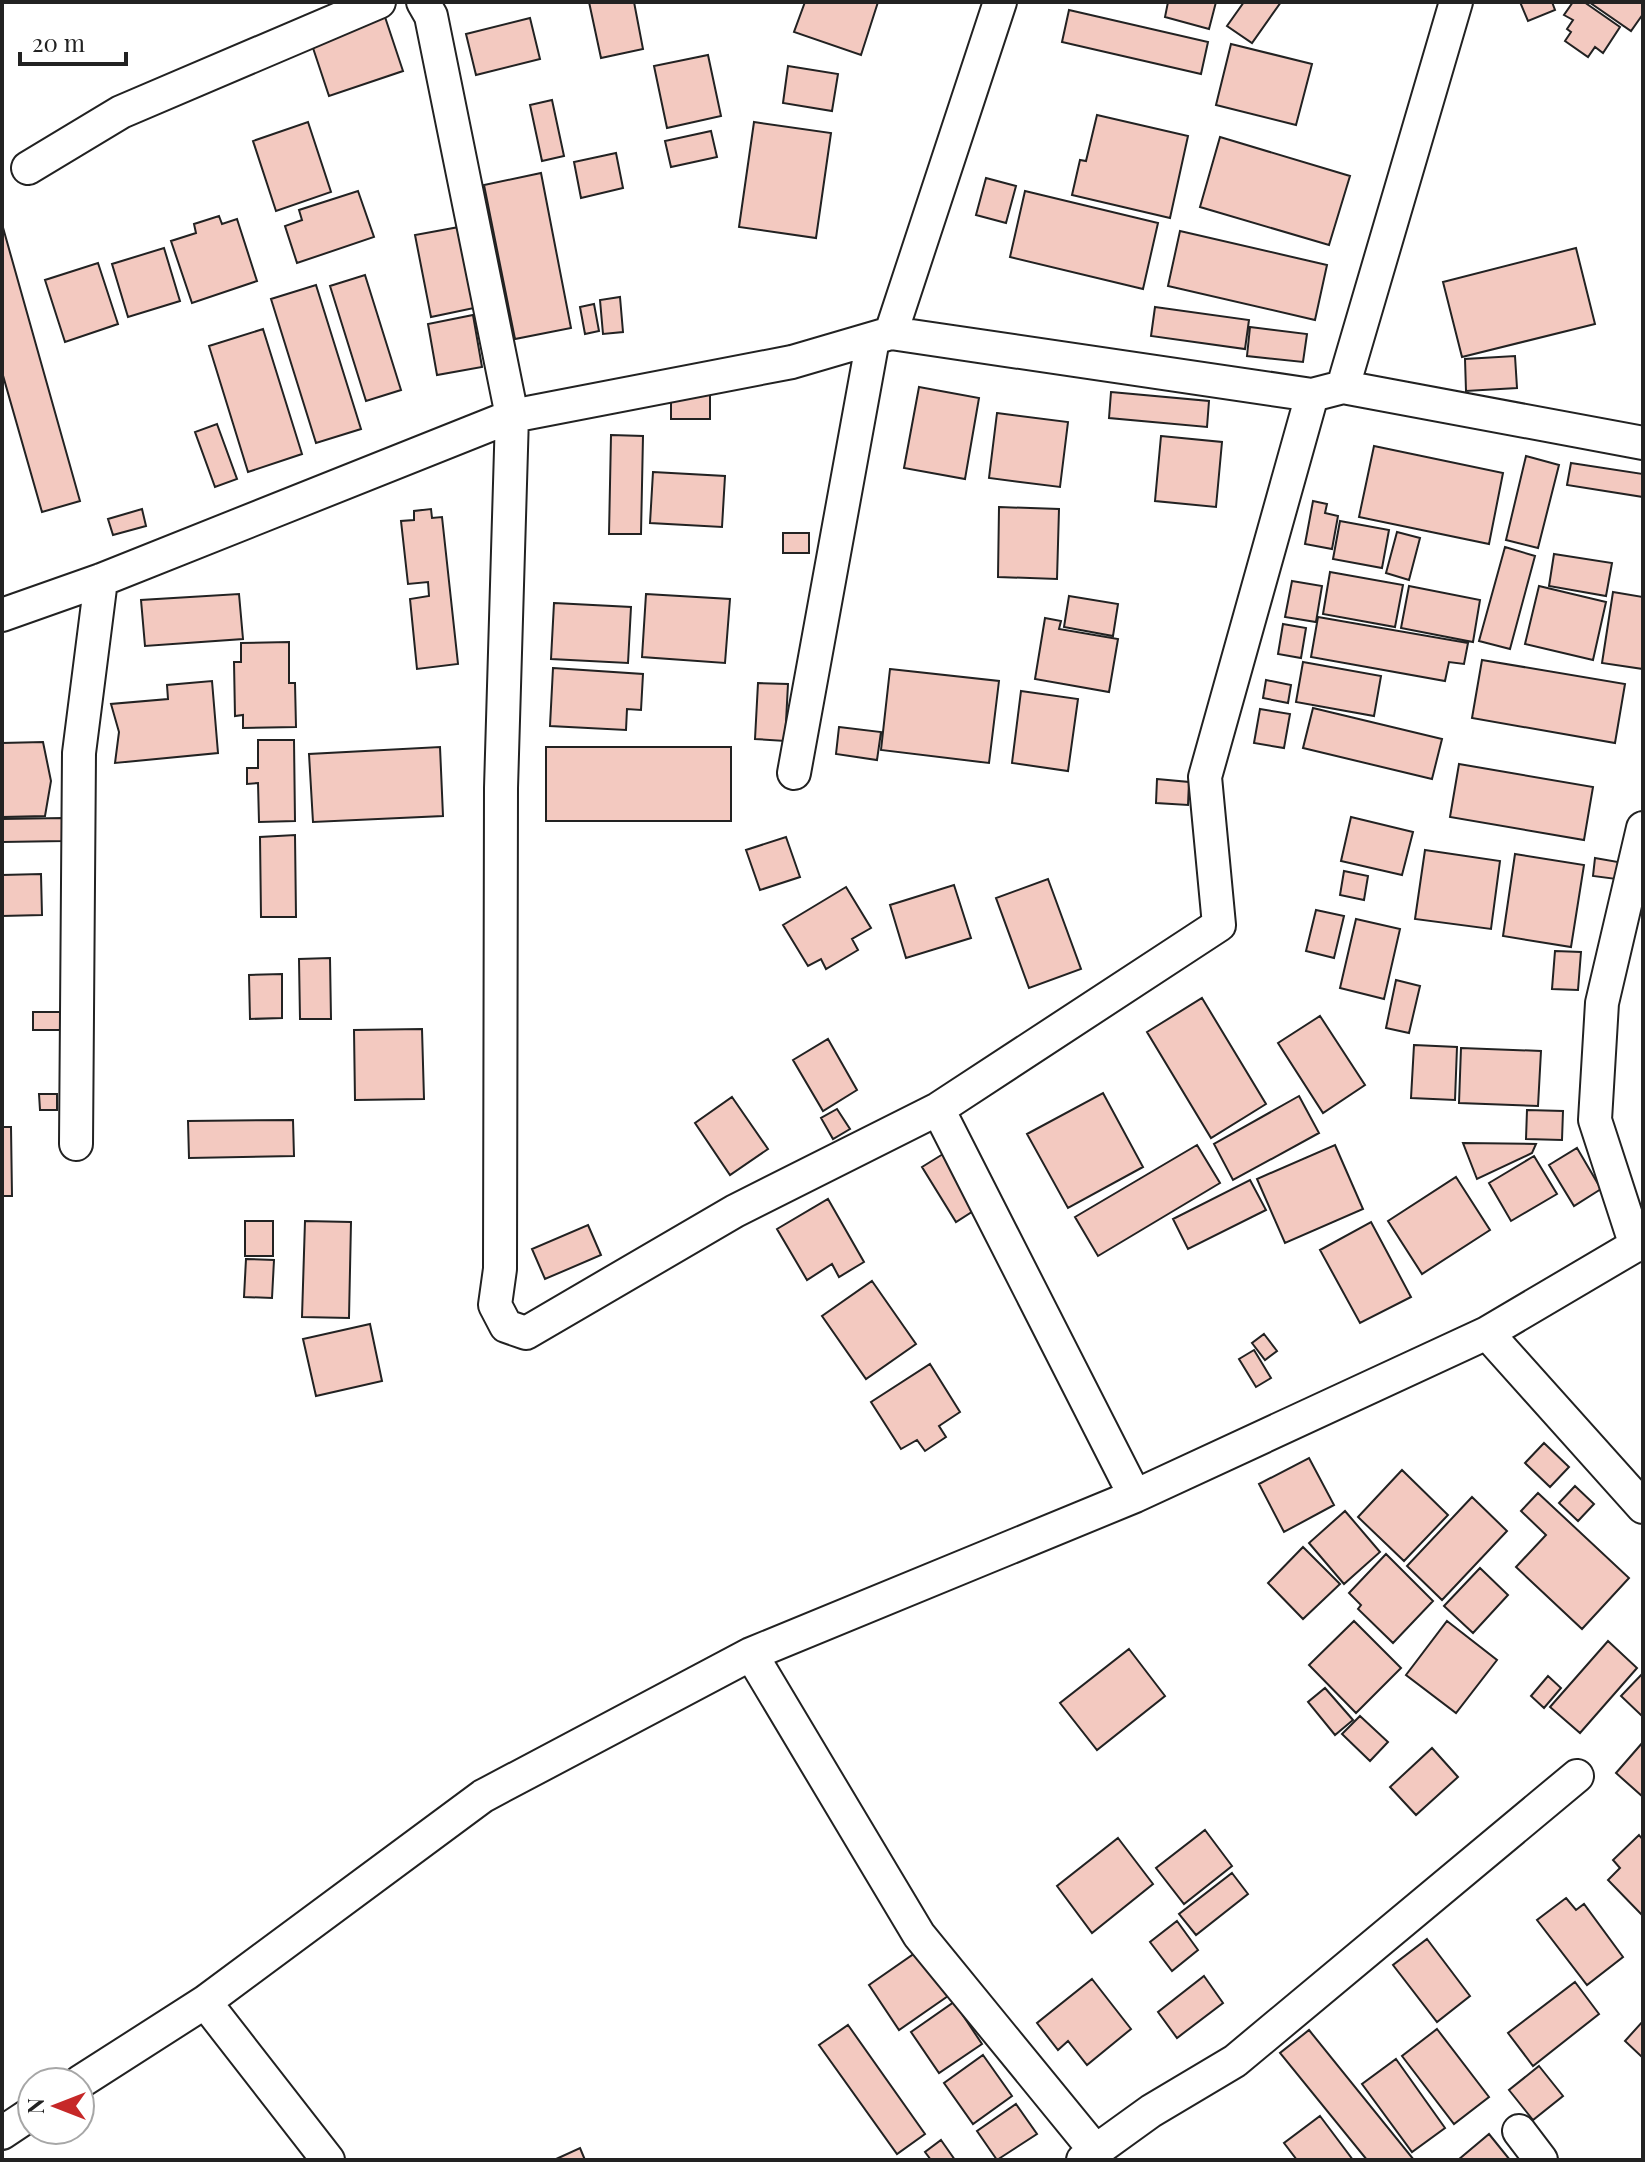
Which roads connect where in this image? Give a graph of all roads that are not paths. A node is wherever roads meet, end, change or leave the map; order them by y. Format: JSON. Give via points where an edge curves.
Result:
{"nodes":[{"id":1,"x":379,"y":2,"type":"edge"},
{"id":2,"x":1000,"y":2,"type":"edge"},
{"id":3,"x":1456,"y":2,"type":"edge"},
{"id":4,"x":437,"y":7,"type":"edge"},
{"id":5,"x":28,"y":168,"type":"dead end"},
{"id":6,"x":882,"y":336,"type":"junction"},
{"id":7,"x":1343,"y":387,"type":"junction"},
{"id":8,"x":1312,"y":395,"type":"junction"},
{"id":9,"x":512,"y":416,"type":"junction"},
{"id":10,"x":1643,"y":443,"type":"edge"},
{"id":11,"x":101,"y":580,"type":"junction"},
{"id":12,"x":2,"y":615,"type":"edge"},
{"id":13,"x":794,"y":773,"type":"dead end"},
{"id":14,"x":1643,"y":828,"type":"edge"},
{"id":15,"x":938,"y":1109,"type":"junction"},
{"id":16,"x":76,"y":1144,"type":"dead end"},
{"id":17,"x":1640,"y":1243,"type":"edge"},
{"id":18,"x":1487,"y":1333,"type":"junction"},
{"id":19,"x":1135,"y":1496,"type":"junction"},
{"id":20,"x":1643,"y":1507,"type":"edge"},
{"id":21,"x":751,"y":1654,"type":"junction"},
{"id":22,"x":1577,"y":1776,"type":"dead end"},
{"id":23,"x":205,"y":2002,"type":"junction"},
{"id":24,"x":96,"y":2072,"type":"edge"},
{"id":25,"x":1519,"y":2131,"type":"dead end"},
{"id":26,"x":1088,"y":2155,"type":"edge"},
{"id":27,"x":328,"y":2160,"type":"edge"},
{"id":28,"x":1541,"y":2160,"type":"edge"}],
"edges":[{"from":1,"to":5,"type":"street","via":[[121,112]]},
{"from":2,"to":6,"type":"street"},
{"from":3,"to":7,"type":"street"},
{"from":4,"to":9,"type":"street"},
{"from":6,"to":8,"type":"street"},
{"from":6,"to":9,"type":"street","via":[[792,362]]},
{"from":6,"to":13,"type":"street"},
{"from":7,"to":8,"type":"street"},
{"from":7,"to":10,"type":"street"},
{"from":8,"to":15,"type":"street","via":[[1205,777],[1219,925]]},
{"from":9,"to":11,"type":"street"},
{"from":9,"to":15,"type":"street","via":[[501,788],[500,1269],[495,1305],[506,1326],[526,1333],[735,1211]]},
{"from":11,"to":12,"type":"street"},
{"from":11,"to":16,"type":"street","via":[[79,753]]},
{"from":14,"to":17,"type":"street","via":[[1602,1003],[1595,1120]]},
{"from":15,"to":19,"type":"street"},
{"from":17,"to":18,"type":"street"},
{"from":18,"to":19,"type":"street"},
{"from":18,"to":20,"type":"street"},
{"from":19,"to":21,"type":"street"},
{"from":21,"to":23,"type":"street","via":[[483,1796]]},
{"from":21,"to":26,"type":"street","via":[[919,1935]]},
{"from":22,"to":26,"type":"street","via":[[1235,2061]]},
{"from":23,"to":24,"type":"street"},
{"from":23,"to":27,"type":"street"},
{"from":25,"to":28,"type":"street"}]}
